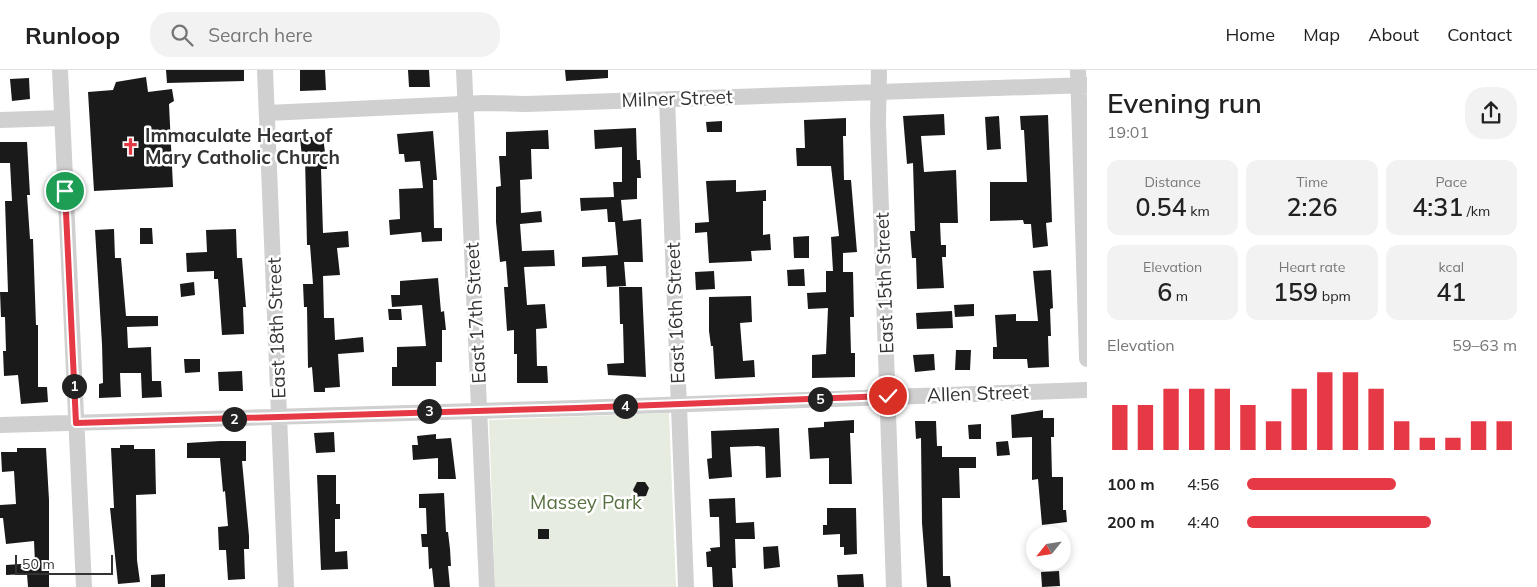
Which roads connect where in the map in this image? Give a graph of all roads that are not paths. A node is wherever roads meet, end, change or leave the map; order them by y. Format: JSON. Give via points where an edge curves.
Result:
{"nodes":[{"id":1,"x":60,"y":70,"type":"edge"},
{"id":2,"x":265,"y":70,"type":"edge"},
{"id":3,"x":464,"y":70,"type":"edge"},
{"id":4,"x":880,"y":70,"type":"edge"},
{"id":5,"x":1081,"y":80,"type":"edge"},
{"id":6,"x":879,"y":92,"type":"junction"},
{"id":7,"x":668,"y":99,"type":"junction"},
{"id":8,"x":466,"y":105,"type":"junction"},
{"id":9,"x":267,"y":113,"type":"junction"},
{"id":10,"x":61,"y":118,"type":"junction"},
{"id":11,"x":0,"y":120,"type":"edge"},
{"id":12,"x":1087,"y":359,"type":"edge"},
{"id":13,"x":1087,"y":390,"type":"edge"},
{"id":14,"x":888,"y":396,"type":"junction"},
{"id":15,"x":679,"y":403,"type":"junction"},
{"id":16,"x":479,"y":410,"type":"junction"},
{"id":17,"x":279,"y":418,"type":"junction"},
{"id":18,"x":76,"y":423,"type":"junction"},
{"id":19,"x":0,"y":425,"type":"edge"},
{"id":20,"x":84,"y":587,"type":"edge"},
{"id":21,"x":286,"y":587,"type":"edge"},
{"id":22,"x":487,"y":587,"type":"edge"},
{"id":23,"x":686,"y":587,"type":"edge"},
{"id":24,"x":894,"y":587,"type":"edge"}],
"edges":[{"from":1,"to":10,"type":"street"},
{"from":2,"to":9,"type":"street","name":"East 18th Street"},
{"from":3,"to":8,"type":"street","name":"East 17th Street"},
{"from":4,"to":6,"type":"street","name":"East 15th Street"},
{"from":5,"to":6,"type":"street","name":"Milner Street"},
{"from":5,"to":12,"type":"street"},
{"from":6,"to":7,"type":"street","name":"Milner Street"},
{"from":6,"to":14,"type":"street","name":"East 15th Street"},
{"from":7,"to":8,"type":"street","name":"Milner Street"},
{"from":7,"to":15,"type":"street","name":"East 16th Street"},
{"from":8,"to":9,"type":"street","name":"Milner Street"},
{"from":8,"to":16,"type":"street","name":"East 17th Street"},
{"from":9,"to":17,"type":"street","name":"East 18th Street"},
{"from":10,"to":11,"type":"street"},
{"from":10,"to":18,"type":"street"},
{"from":13,"to":14,"type":"street","name":"Allen Street"},
{"from":14,"to":15,"type":"street","name":"Allen Street"},
{"from":14,"to":24,"type":"street","name":"East 15th Street"},
{"from":15,"to":16,"type":"street","name":"Allen Street"},
{"from":15,"to":23,"type":"street","name":"East 16th Street"},
{"from":16,"to":17,"type":"street","name":"Allen Street"},
{"from":16,"to":22,"type":"street","name":"East 17th Street"},
{"from":17,"to":18,"type":"street","name":"Allen Street"},
{"from":17,"to":21,"type":"street","name":"East 18th Street"},
{"from":18,"to":19,"type":"street","name":"Allen Street"},
{"from":18,"to":20,"type":"street"}]}
